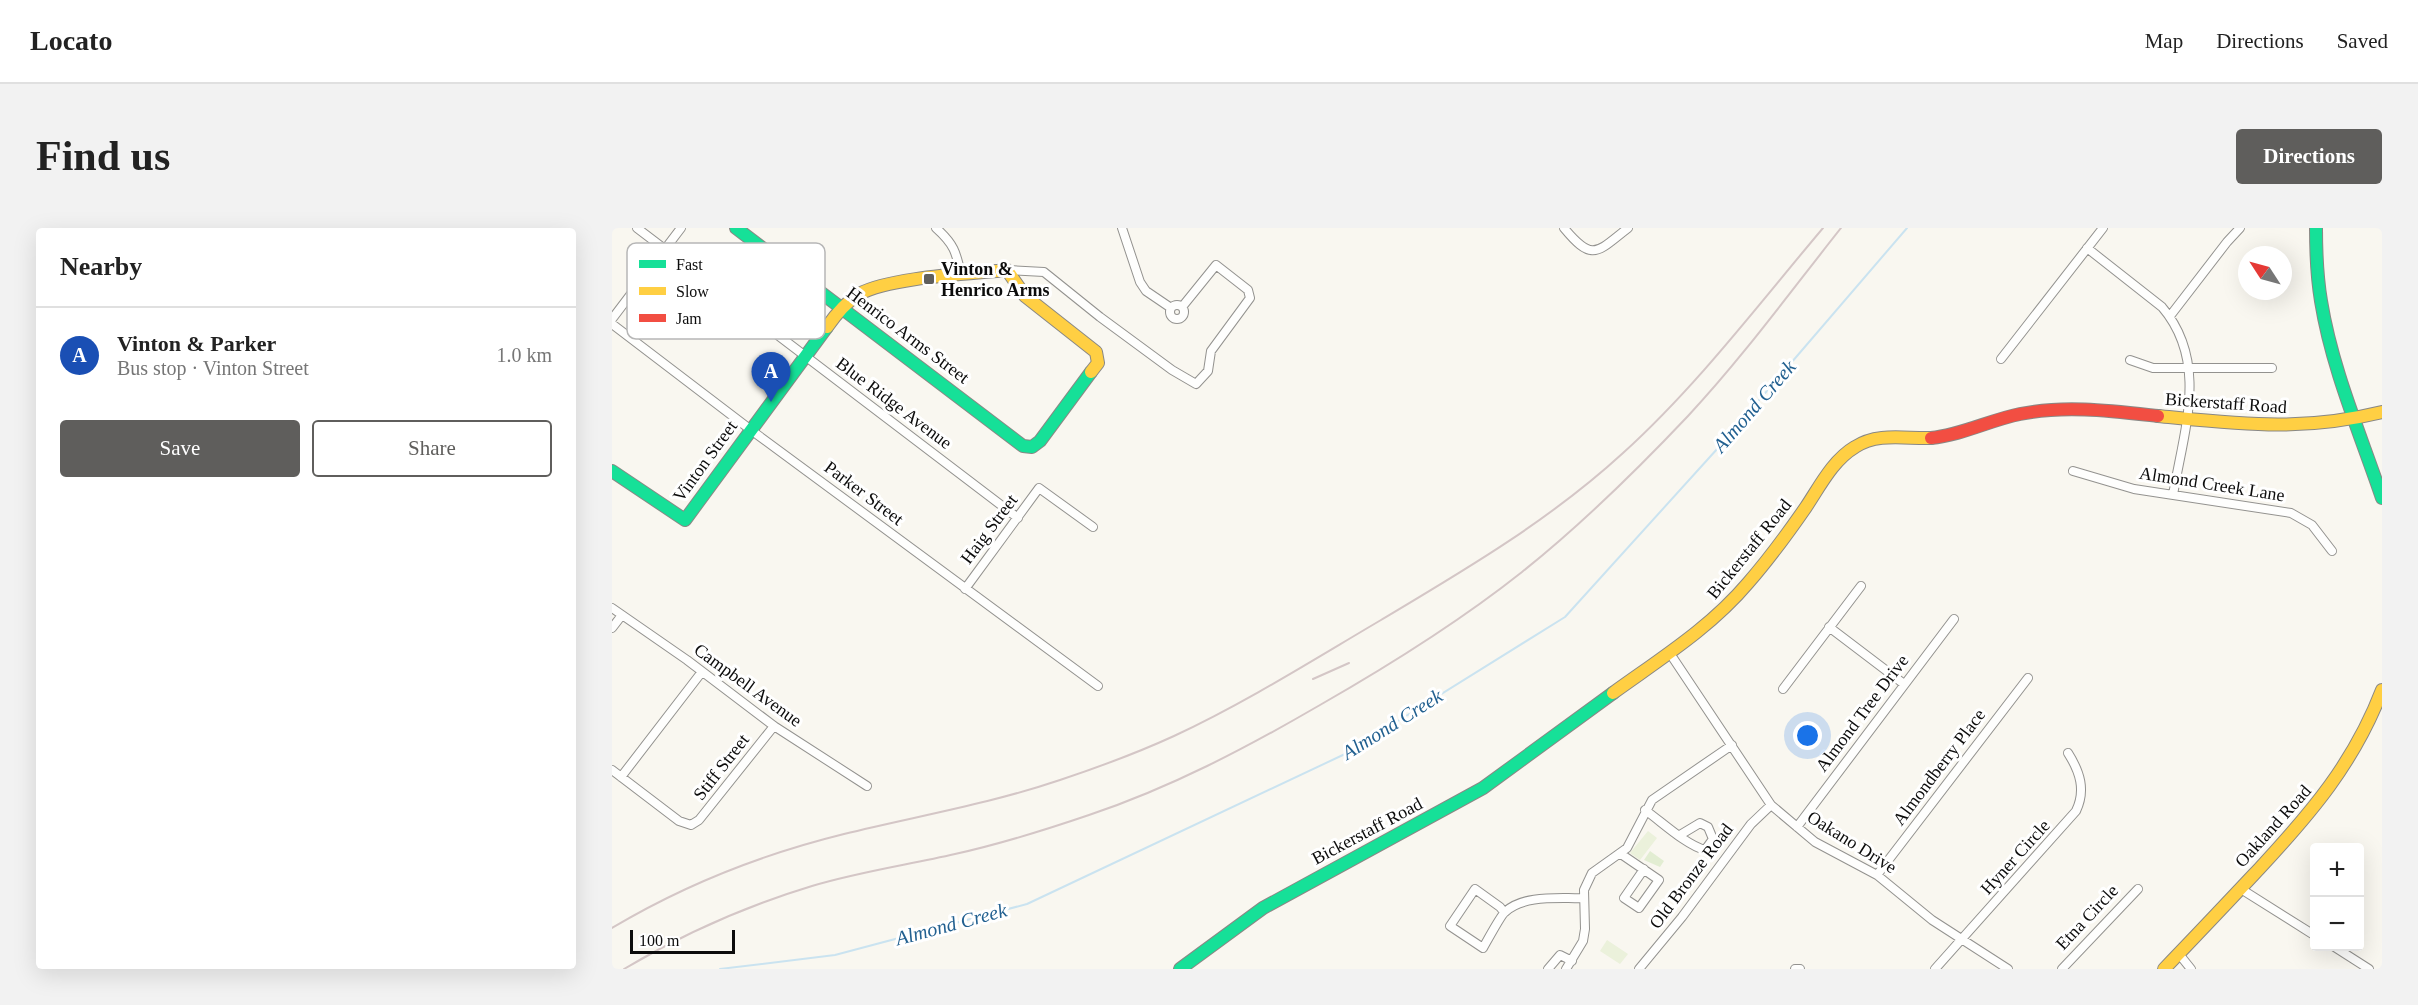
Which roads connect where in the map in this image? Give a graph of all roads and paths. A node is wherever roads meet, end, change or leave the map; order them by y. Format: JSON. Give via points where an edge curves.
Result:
{"nodes":[{"id":1,"x":637,"y":228,"type":"edge"},
{"id":2,"x":681,"y":228,"type":"edge"},
{"id":3,"x":736,"y":228,"type":"edge"},
{"id":4,"x":936,"y":228,"type":"edge"},
{"id":5,"x":1122,"y":228,"type":"edge"},
{"id":6,"x":1564,"y":228,"type":"edge"},
{"id":7,"x":1628,"y":228,"type":"edge"},
{"id":8,"x":2103,"y":228,"type":"edge"},
{"id":9,"x":2240,"y":228,"type":"edge"},
{"id":10,"x":2316,"y":228,"type":"edge"},
{"id":11,"x":657,"y":243,"type":"edge"},
{"id":12,"x":670,"y":243,"type":"edge"},
{"id":13,"x":756,"y":243,"type":"edge"},
{"id":14,"x":2087,"y":248,"type":"junction"},
{"id":15,"x":1008,"y":270,"type":"junction"},
{"id":16,"x":961,"y":274,"type":"junction"},
{"id":17,"x":825,"y":295,"type":"edge"},
{"id":18,"x":627,"y":299,"type":"edge"},
{"id":19,"x":842,"y":308,"type":"junction"},
{"id":20,"x":2170,"y":316,"type":"junction"},
{"id":21,"x":612,"y":319,"type":"edge"},
{"id":22,"x":612,"y":324,"type":"edge"},
{"id":23,"x":825,"y":330,"type":"edge"},
{"id":24,"x":627,"y":335,"type":"edge"},
{"id":25,"x":632,"y":339,"type":"edge"},
{"id":26,"x":783,"y":339,"type":"edge"},
{"id":27,"x":818,"y":339,"type":"edge"},
{"id":28,"x":805,"y":356,"type":"junction"},
{"id":29,"x":2001,"y":359,"type":"dead end"},
{"id":30,"x":2130,"y":360,"type":"dead end"},
{"id":31,"x":2189,"y":368,"type":"junction"},
{"id":32,"x":2272,"y":368,"type":"dead end"},
{"id":33,"x":2382,"y":412,"type":"edge"},
{"id":34,"x":2186,"y":419,"type":"junction"},
{"id":35,"x":2355,"y":421,"type":"junction"},
{"id":36,"x":751,"y":429,"type":"junction"},
{"id":37,"x":612,"y":471,"type":"edge"},
{"id":38,"x":2073,"y":471,"type":"dead end"},
{"id":39,"x":2173,"y":495,"type":"junction"},
{"id":40,"x":2382,"y":498,"type":"edge"},
{"id":41,"x":1018,"y":518,"type":"junction"},
{"id":42,"x":1093,"y":527,"type":"dead end"},
{"id":43,"x":2332,"y":551,"type":"dead end"},
{"id":44,"x":1861,"y":586,"type":"dead end"},
{"id":45,"x":965,"y":589,"type":"junction"},
{"id":46,"x":612,"y":608,"type":"edge"},
{"id":47,"x":622,"y":615,"type":"junction"},
{"id":48,"x":1954,"y":619,"type":"dead end"},
{"id":49,"x":1830,"y":627,"type":"junction"},
{"id":50,"x":612,"y":628,"type":"edge"},
{"id":51,"x":1669,"y":652,"type":"junction"},
{"id":52,"x":701,"y":673,"type":"junction"},
{"id":53,"x":2028,"y":678,"type":"dead end"},
{"id":54,"x":1904,"y":684,"type":"junction"},
{"id":55,"x":1098,"y":686,"type":"dead end"},
{"id":56,"x":1783,"y":689,"type":"dead end"},
{"id":57,"x":2382,"y":690,"type":"edge"},
{"id":58,"x":774,"y":726,"type":"junction"},
{"id":59,"x":1731,"y":745,"type":"junction"},
{"id":60,"x":2068,"y":753,"type":"dead end"},
{"id":61,"x":612,"y":770,"type":"edge"},
{"id":62,"x":621,"y":777,"type":"junction"},
{"id":63,"x":867,"y":786,"type":"dead end"},
{"id":64,"x":1771,"y":805,"type":"junction"},
{"id":65,"x":1645,"y":810,"type":"junction"},
{"id":66,"x":1797,"y":827,"type":"junction"},
{"id":67,"x":1680,"y":835,"type":"dead end"},
{"id":68,"x":1622,"y":854,"type":"junction"},
{"id":69,"x":1644,"y":869,"type":"junction"},
{"id":70,"x":1877,"y":875,"type":"junction"},
{"id":71,"x":2138,"y":889,"type":"dead end"},
{"id":72,"x":2241,"y":889,"type":"junction"},
{"id":73,"x":1584,"y":898,"type":"junction"},
{"id":74,"x":1504,"y":912,"type":"junction"},
{"id":75,"x":2310,"y":932,"type":"edge"},
{"id":76,"x":1962,"y":939,"type":"junction"},
{"id":77,"x":2340,"y":951,"type":"edge"},
{"id":78,"x":2179,"y":954,"type":"junction"},
{"id":79,"x":1572,"y":961,"type":"junction"},
{"id":80,"x":1180,"y":969,"type":"edge"},
{"id":81,"x":1548,"y":969,"type":"edge"},
{"id":82,"x":1566,"y":969,"type":"edge"},
{"id":83,"x":1639,"y":969,"type":"edge"},
{"id":84,"x":1795,"y":969,"type":"edge"},
{"id":85,"x":1800,"y":969,"type":"edge"},
{"id":86,"x":1935,"y":969,"type":"edge"},
{"id":87,"x":2008,"y":969,"type":"edge"},
{"id":88,"x":2061,"y":969,"type":"edge"},
{"id":89,"x":2164,"y":969,"type":"edge"},
{"id":90,"x":2191,"y":969,"type":"edge"},
{"id":91,"x":2369,"y":969,"type":"edge"}],
"edges":[{"from":1,"to":11,"type":"street","name":"Blue Ridge Avenue"},
{"from":2,"to":12,"type":"street"},
{"from":3,"to":13,"type":"street","name":"Henrico Arms Street"},
{"from":4,"to":16,"type":"street","via":[[956,250]]},
{"from":5,"to":15,"type":"street","via":[[1140,282],[1146,291],[1171,308],[1171,316],[1178,319],[1184,314],[1182,307],[1216,265],[1248,290],[1250,297],[1211,351],[1208,371],[1196,384],[1100,317],[1044,272]]},
{"from":6,"to":7,"type":"street","via":[[1586,250],[1599,250]]},
{"from":8,"to":14,"type":"street"},
{"from":9,"to":20,"type":"street"},
{"from":10,"to":35,"type":"street","via":[[2316,273],[2322,314],[2332,357]]},
{"from":14,"to":20,"type":"street"},
{"from":14,"to":29,"type":"street"},
{"from":15,"to":16,"type":"street","name":"Vinton Street"},
{"from":15,"to":19,"type":"street","name":"Henrico Arms Street","via":[[1020,292],[1096,351],[1099,360],[1040,441],[1029,447]]},
{"from":16,"to":19,"type":"street","name":"Vinton Street","via":[[879,286]]},
{"from":17,"to":19,"type":"street","name":"Henrico Arms Street"},
{"from":18,"to":21,"type":"street"},
{"from":19,"to":23,"type":"street","name":"Vinton Street"},
{"from":20,"to":31,"type":"street","via":[[2188,353]]},
{"from":22,"to":24,"type":"street","name":"Parker Street"},
{"from":25,"to":36,"type":"street","name":"Parker Street"},
{"from":26,"to":28,"type":"street","name":"Blue Ridge Avenue"},
{"from":27,"to":28,"type":"street","name":"Vinton Street"},
{"from":28,"to":36,"type":"street","name":"Vinton Street"},
{"from":28,"to":41,"type":"street","name":"Blue Ridge Avenue"},
{"from":30,"to":31,"type":"street","via":[[2153,368]]},
{"from":31,"to":32,"type":"street"},
{"from":31,"to":34,"type":"street"},
{"from":33,"to":35,"type":"street","name":"Bickerstaff Road"},
{"from":34,"to":35,"type":"street","name":"Bickerstaff Road","via":[[2303,426]]},
{"from":34,"to":39,"type":"street"},
{"from":34,"to":51,"type":"street","name":"Bickerstaff Road","via":[[2090,410],[2051,411],[2008,417],[1945,436],[1865,441],[1844,455],[1732,602]]},
{"from":35,"to":40,"type":"street"},
{"from":36,"to":37,"type":"street","name":"Vinton Street","via":[[685,520]]},
{"from":36,"to":45,"type":"street","name":"Parker Street"},
{"from":38,"to":39,"type":"street","name":"Almond Creek Lane","via":[[2134,489]]},
{"from":39,"to":43,"type":"street","name":"Almond Creek Lane","via":[[2291,513],[2312,525]]},
{"from":41,"to":42,"type":"street","name":"Haig Street","via":[[1040,488]]},
{"from":41,"to":45,"type":"street","name":"Haig Street"},
{"from":44,"to":49,"type":"street"},
{"from":45,"to":55,"type":"street","name":"Parker Street"},
{"from":46,"to":47,"type":"street","name":"Campbell Avenue"},
{"from":47,"to":50,"type":"street"},
{"from":47,"to":52,"type":"street","name":"Campbell Avenue"},
{"from":48,"to":54,"type":"street","name":"Almond Tree Drive"},
{"from":49,"to":54,"type":"street"},
{"from":49,"to":56,"type":"street"},
{"from":51,"to":59,"type":"street","name":"Oakano Drive"},
{"from":51,"to":80,"type":"street","name":"Bickerstaff Road","via":[[1483,788],[1263,908]]},
{"from":52,"to":58,"type":"street","name":"Campbell Avenue"},
{"from":52,"to":62,"type":"street"},
{"from":53,"to":70,"type":"street","name":"Almondberry Place"},
{"from":54,"to":66,"type":"street","name":"Almond Tree Drive"},
{"from":57,"to":72,"type":"street","name":"Oakland Road","via":[[2349,763],[2325,796]]},
{"from":58,"to":62,"type":"street","name":"Stiff Street","via":[[691,825],[679,821]]},
{"from":58,"to":63,"type":"street","name":"Campbell Avenue"},
{"from":59,"to":64,"type":"street","name":"Oakano Drive"},
{"from":59,"to":65,"type":"street","via":[[1657,795]]},
{"from":60,"to":76,"type":"street","name":"Hyner Circle","via":[[2081,785],[2076,811]]},
{"from":61,"to":62,"type":"street"},
{"from":64,"to":66,"type":"street","name":"Oakano Drive"},
{"from":64,"to":83,"type":"street","name":"Old Bronze Road","via":[[1751,824]]},
{"from":65,"to":67,"type":"street"},
{"from":65,"to":68,"type":"street"},
{"from":66,"to":70,"type":"street","name":"Oakano Drive","via":[[1829,851]]},
{"from":68,"to":69,"type":"street"},
{"from":68,"to":73,"type":"street","via":[[1592,873]]},
{"from":69,"to":69,"type":"street","via":[[1659,880],[1639,908],[1624,898]]},
{"from":70,"to":76,"type":"street","name":"Oakano Drive"},
{"from":71,"to":88,"type":"street","name":"Etna Circle"},
{"from":72,"to":75,"type":"street"},
{"from":72,"to":78,"type":"street","name":"Oakland Road"},
{"from":73,"to":74,"type":"street","via":[[1538,899]]},
{"from":73,"to":79,"type":"street","via":[[1584,934]]},
{"from":74,"to":74,"type":"street","via":[[1483,948],[1450,927],[1475,889]]},
{"from":76,"to":86,"type":"street","name":"Hyner Circle"},
{"from":76,"to":87,"type":"street","name":"Oakano Drive"},
{"from":77,"to":91,"type":"street"},
{"from":78,"to":89,"type":"street","name":"Oakland Road"},
{"from":78,"to":90,"type":"street"},
{"from":79,"to":81,"type":"street","via":[[1560,955]]},
{"from":79,"to":82,"type":"street"},
{"from":84,"to":85,"type":"street"}]}
